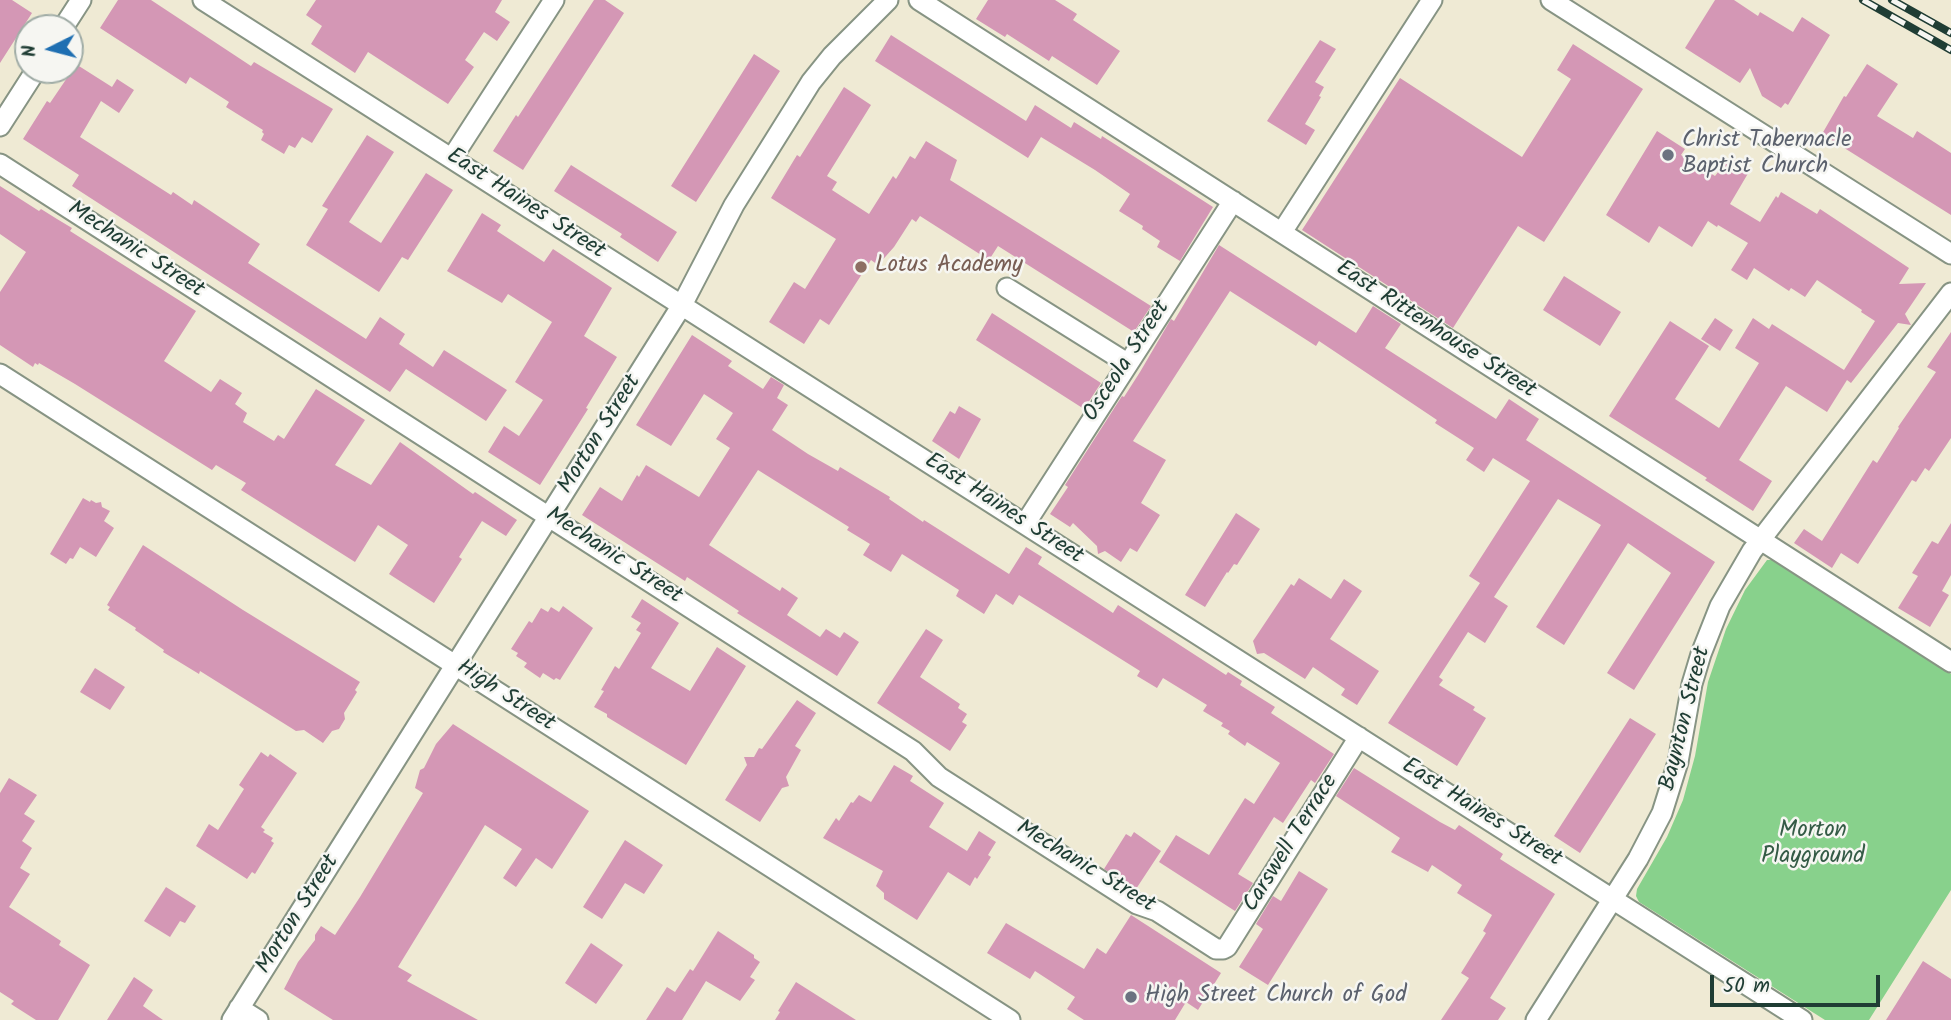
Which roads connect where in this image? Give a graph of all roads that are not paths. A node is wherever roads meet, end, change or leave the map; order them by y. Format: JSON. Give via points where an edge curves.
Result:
{"nodes":[{"id":1,"x":203,"y":0,"type":"edge"},
{"id":2,"x":554,"y":0,"type":"edge"},
{"id":3,"x":888,"y":0,"type":"edge"},
{"id":4,"x":919,"y":0,"type":"edge"},
{"id":5,"x":1432,"y":0,"type":"edge"},
{"id":6,"x":1551,"y":0,"type":"edge"},
{"id":7,"x":27,"y":84,"type":"edge"},
{"id":8,"x":0,"y":126,"type":"edge"},
{"id":9,"x":452,"y":158,"type":"junction"},
{"id":10,"x":0,"y":164,"type":"edge"},
{"id":11,"x":1233,"y":201,"type":"junction"},
{"id":12,"x":1282,"y":232,"type":"junction"},
{"id":13,"x":1951,"y":254,"type":"edge"},
{"id":14,"x":1007,"y":288,"type":"dead end"},
{"id":15,"x":1951,"y":293,"type":"edge"},
{"id":16,"x":682,"y":305,"type":"junction"},
{"id":17,"x":1127,"y":363,"type":"junction"},
{"id":18,"x":0,"y":374,"type":"edge"},
{"id":19,"x":550,"y":516,"type":"junction"},
{"id":20,"x":1025,"y":524,"type":"junction"},
{"id":21,"x":1761,"y":539,"type":"junction"},
{"id":22,"x":1951,"y":662,"type":"edge"},
{"id":23,"x":456,"y":665,"type":"junction"},
{"id":24,"x":1359,"y":737,"type":"junction"},
{"id":25,"x":1612,"y":898,"type":"junction"},
{"id":26,"x":1223,"y":949,"type":"joint"},
{"id":27,"x":236,"y":1014,"type":"edge"},
{"id":28,"x":258,"y":1020,"type":"edge"},
{"id":29,"x":1010,"y":1020,"type":"edge"},
{"id":30,"x":1536,"y":1020,"type":"edge"},
{"id":31,"x":1802,"y":1020,"type":"edge"}],
"edges":[{"from":1,"to":9,"type":"street","name":"East Haines Street"},
{"from":2,"to":9,"type":"street"},
{"from":3,"to":16,"type":"street","name":"Morton Street","via":[[811,82],[744,186]]},
{"from":4,"to":11,"type":"street","name":"East Rittenhouse Street"},
{"from":5,"to":12,"type":"street"},
{"from":6,"to":13,"type":"street"},
{"from":7,"to":8,"type":"street"},
{"from":9,"to":16,"type":"street","name":"East Haines Street"},
{"from":10,"to":19,"type":"street","name":"Mechanic Street"},
{"from":11,"to":12,"type":"street","name":"East Rittenhouse Street"},
{"from":11,"to":17,"type":"street","name":"Osceola Street"},
{"from":12,"to":21,"type":"street","name":"East Rittenhouse Street"},
{"from":14,"to":17,"type":"street"},
{"from":15,"to":21,"type":"street","name":"Baynton Street"},
{"from":16,"to":19,"type":"street","name":"Morton Street"},
{"from":16,"to":20,"type":"street","name":"East Haines Street"},
{"from":17,"to":20,"type":"street","name":"Osceola Street"},
{"from":18,"to":23,"type":"street","name":"High Street"},
{"from":19,"to":23,"type":"street","name":"Morton Street"},
{"from":19,"to":26,"type":"street","name":"Mechanic Street","via":[[913,751],[939,777],[1137,904]]},
{"from":20,"to":24,"type":"street","name":"East Haines Street"},
{"from":21,"to":22,"type":"street","name":"East Rittenhouse Street"},
{"from":21,"to":25,"type":"street","name":"Baynton Street","via":[[1731,585],[1700,654],[1678,762],[1662,813]]},
{"from":23,"to":27,"type":"street","name":"Morton Street"},
{"from":23,"to":29,"type":"street","name":"High Street"},
{"from":24,"to":25,"type":"street","name":"East Haines Street"},
{"from":24,"to":26,"type":"street","name":"Carswell Terrace"},
{"from":25,"to":30,"type":"street","name":"Baynton Street"},
{"from":25,"to":31,"type":"street","name":"East Haines Street"},
{"from":27,"to":28,"type":"street"}]}
